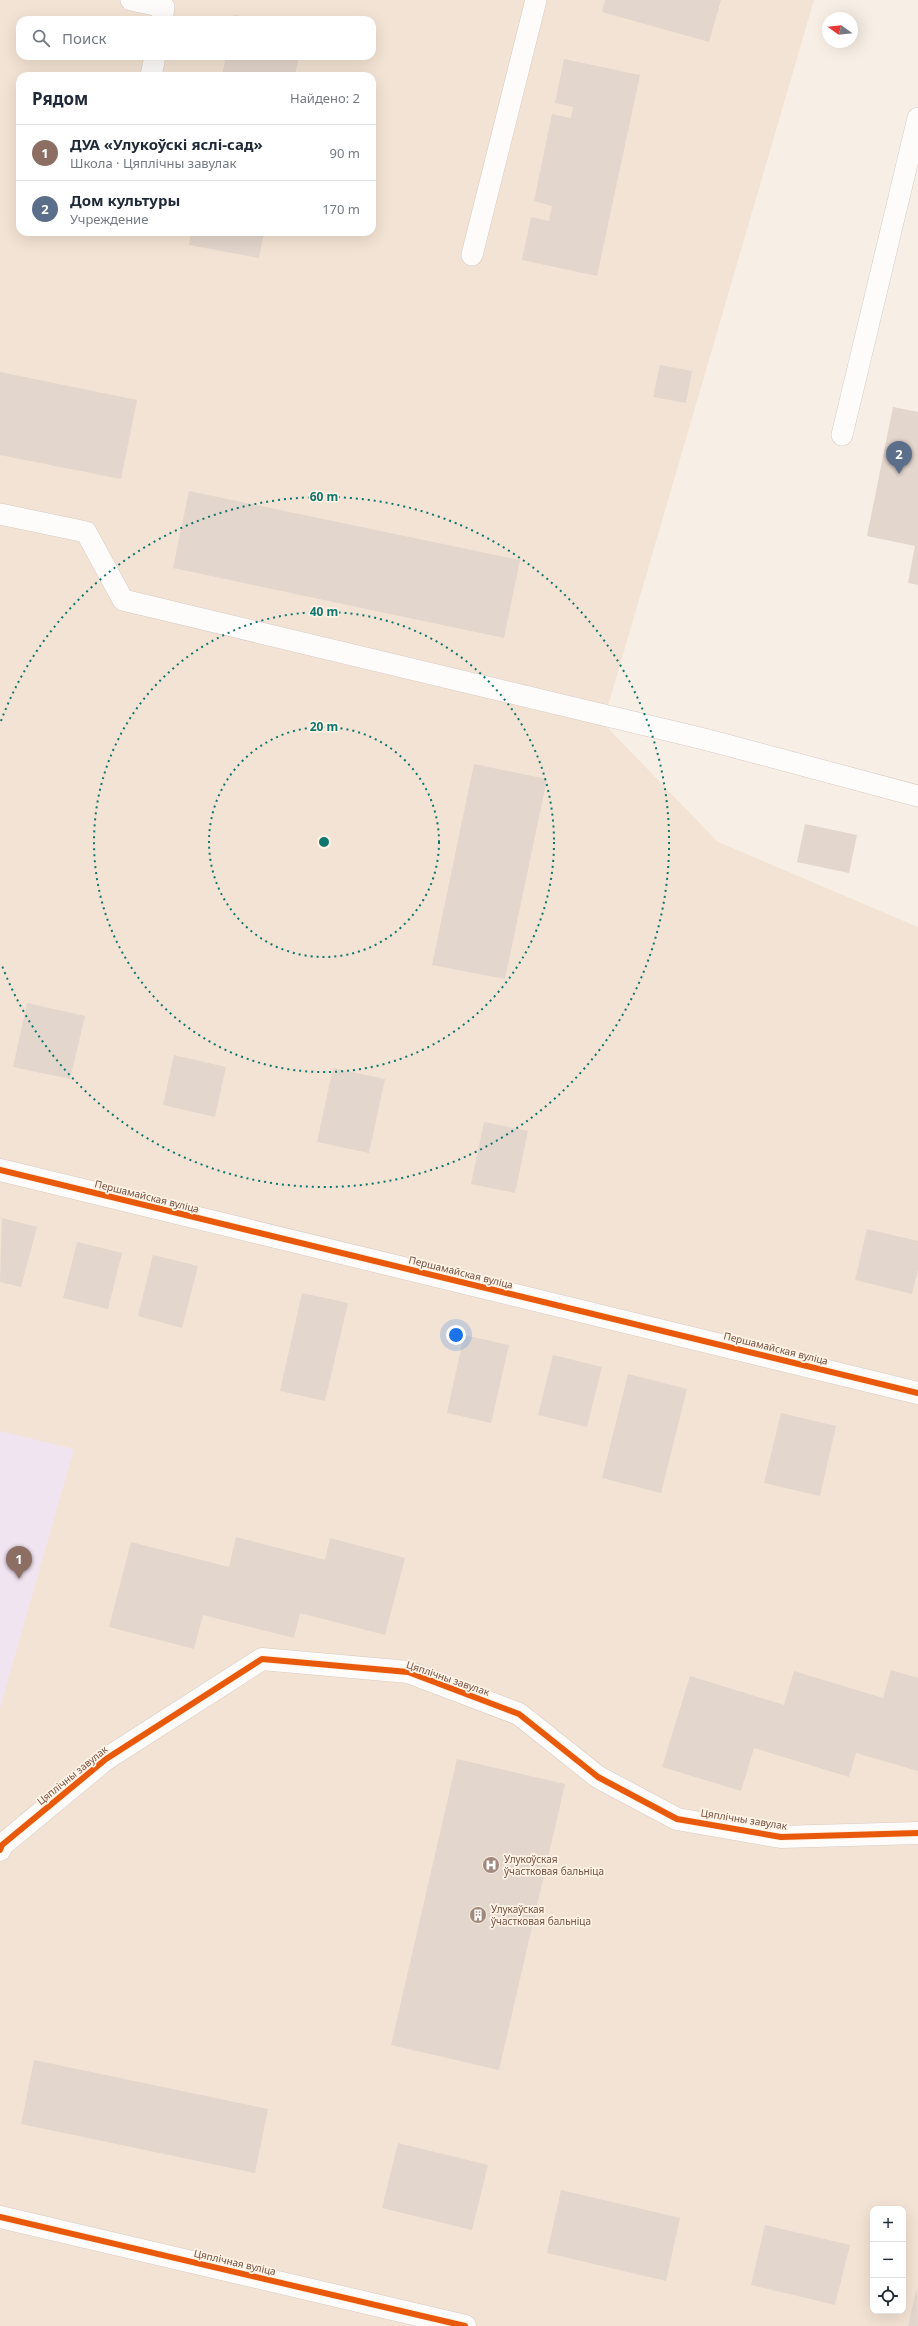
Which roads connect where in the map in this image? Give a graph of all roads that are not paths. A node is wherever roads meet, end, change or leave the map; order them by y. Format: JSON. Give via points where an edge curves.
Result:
{"nodes":[{"id":1,"x":131,"y":0,"type":"edge"},
{"id":2,"x":536,"y":0,"type":"edge"},
{"id":3,"x":163,"y":16,"type":"edge"},
{"id":4,"x":154,"y":60,"type":"edge"},
{"id":5,"x":153,"y":72,"type":"edge"},
{"id":6,"x":918,"y":118,"type":"edge"},
{"id":7,"x":472,"y":255,"type":"dead end"},
{"id":8,"x":842,"y":436,"type":"dead end"},
{"id":9,"x":0,"y":514,"type":"edge"},
{"id":10,"x":918,"y":796,"type":"edge"},
{"id":11,"x":0,"y":1170,"type":"edge"},
{"id":12,"x":918,"y":1393,"type":"edge"},
{"id":13,"x":918,"y":1834,"type":"edge"},
{"id":14,"x":0,"y":1850,"type":"edge"},
{"id":15,"x":0,"y":2217,"type":"edge"},
{"id":16,"x":465,"y":2326,"type":"edge"}],
"edges":[{"from":1,"to":3,"type":"lane","via":[[164,7]]},
{"from":2,"to":7,"type":"lane"},
{"from":4,"to":5,"type":"lane"},
{"from":6,"to":8,"type":"lane"},
{"from":9,"to":10,"type":"lane","via":[[86,532],[123,600],[704,739]]},
{"from":11,"to":12,"type":"street","name":"Першамайская вуліца"},
{"from":13,"to":14,"type":"street","name":"Цяплічны завулак","via":[[781,1837],[677,1819],[598,1777],[519,1714],[408,1672],[262,1659],[106,1759],[2,1845]]},
{"from":15,"to":16,"type":"street","name":"Цяплічная вуліца"}]}
